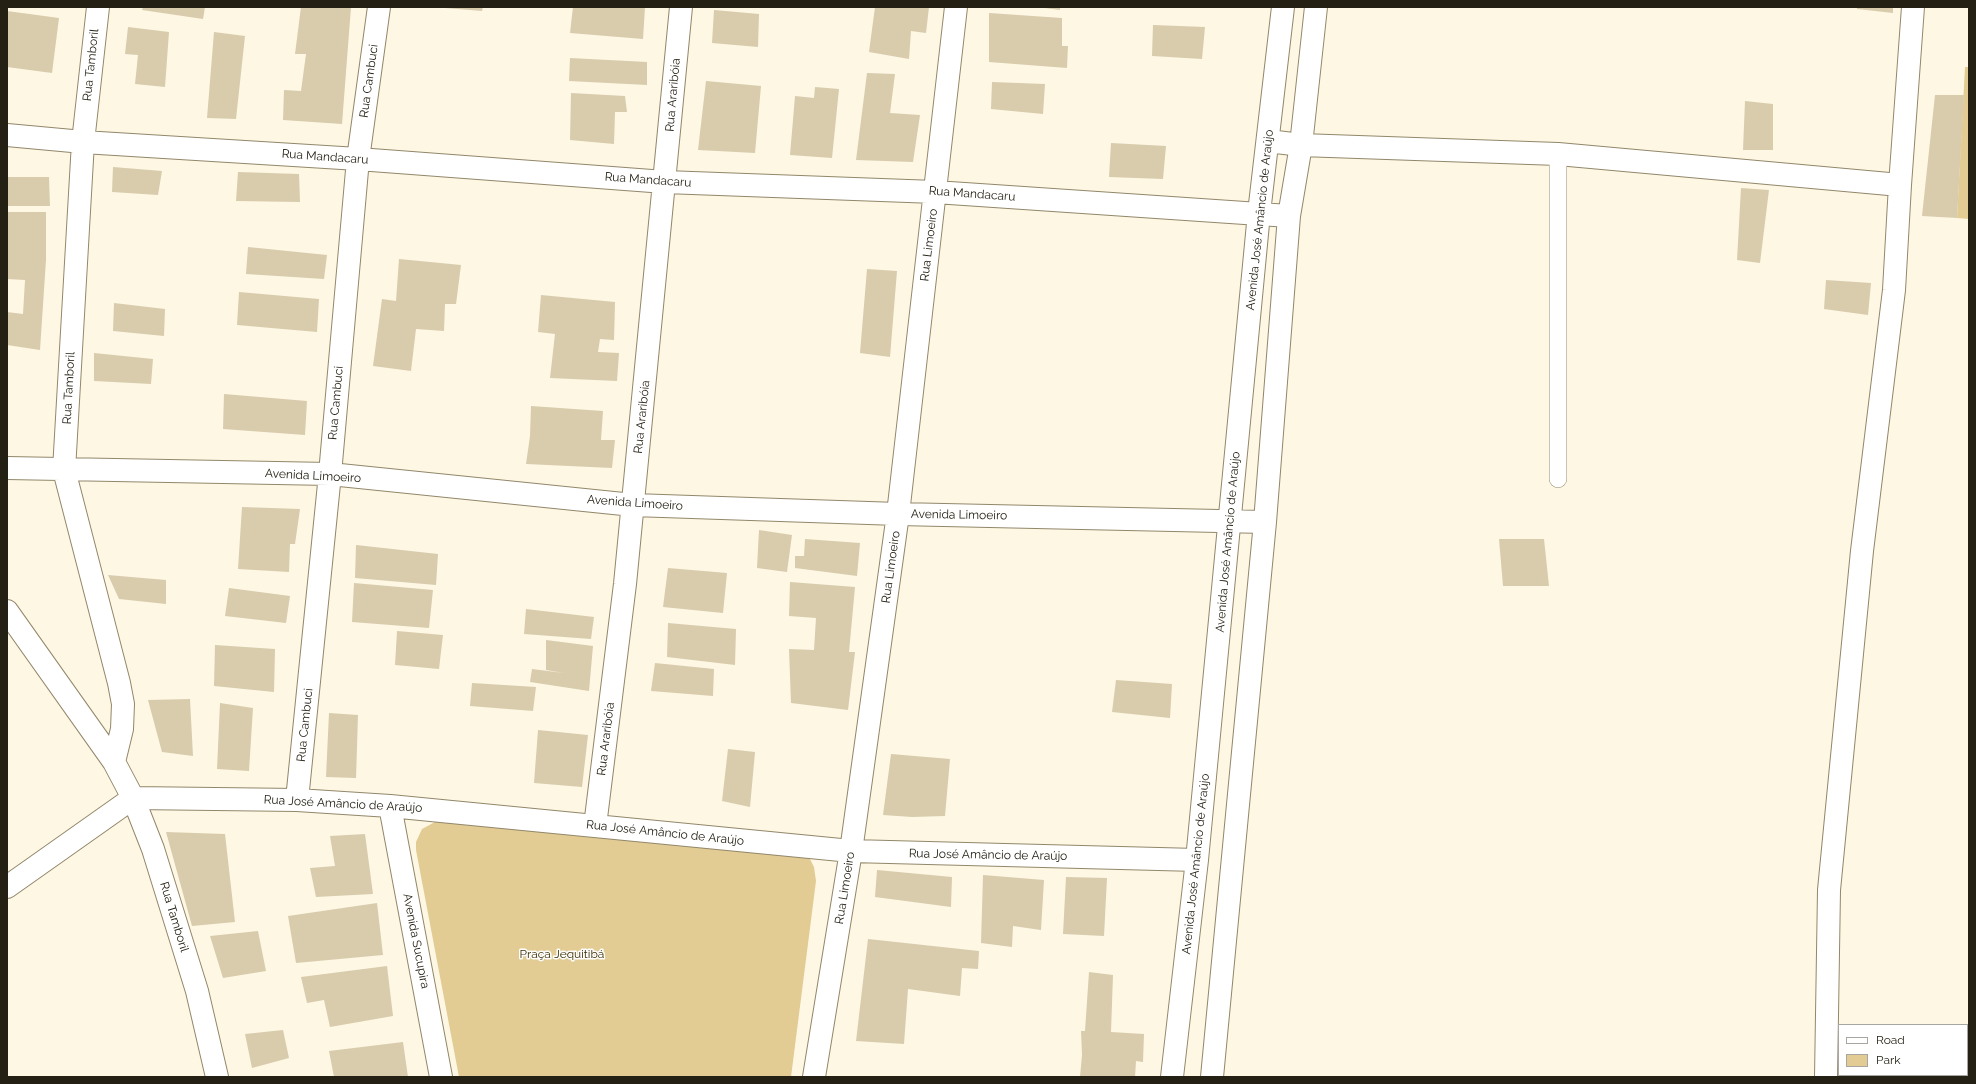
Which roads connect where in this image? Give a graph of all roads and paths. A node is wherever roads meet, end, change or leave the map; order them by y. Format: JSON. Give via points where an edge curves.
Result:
{"nodes":[{"id":1,"x":98,"y":7,"type":"edge"},
{"id":2,"x":380,"y":7,"type":"edge"},
{"id":3,"x":681,"y":7,"type":"edge"},
{"id":4,"x":956,"y":7,"type":"edge"},
{"id":5,"x":1282,"y":7,"type":"edge"},
{"id":6,"x":1316,"y":7,"type":"edge"},
{"id":7,"x":1913,"y":7,"type":"edge"},
{"id":8,"x":7,"y":135,"type":"edge"},
{"id":9,"x":1268,"y":141,"type":"junction"},
{"id":10,"x":83,"y":142,"type":"junction"},
{"id":11,"x":1301,"y":144,"type":"junction"},
{"id":12,"x":1558,"y":154,"type":"junction"},
{"id":13,"x":358,"y":159,"type":"junction"},
{"id":14,"x":665,"y":182,"type":"junction"},
{"id":15,"x":1900,"y":185,"type":"junction"},
{"id":16,"x":935,"y":192,"type":"junction"},
{"id":17,"x":1259,"y":213,"type":"junction"},
{"id":18,"x":1289,"y":216,"type":"junction"},
{"id":19,"x":7,"y":468,"type":"edge"},
{"id":20,"x":64,"y":470,"type":"junction"},
{"id":21,"x":330,"y":474,"type":"junction"},
{"id":22,"x":1558,"y":479,"type":"dead end"},
{"id":23,"x":633,"y":505,"type":"junction"},
{"id":24,"x":898,"y":514,"type":"junction"},
{"id":25,"x":1230,"y":522,"type":"junction"},
{"id":26,"x":1265,"y":522,"type":"junction"},
{"id":27,"x":7,"y":611,"type":"edge"},
{"id":28,"x":114,"y":762,"type":"junction"},
{"id":29,"x":134,"y":798,"type":"junction"},
{"id":30,"x":297,"y":800,"type":"junction"},
{"id":31,"x":390,"y":806,"type":"junction"},
{"id":32,"x":595,"y":826,"type":"junction"},
{"id":33,"x":851,"y":851,"type":"junction"},
{"id":34,"x":1197,"y":860,"type":"junction"},
{"id":35,"x":7,"y":887,"type":"edge"},
{"id":36,"x":217,"y":1077,"type":"edge"},
{"id":37,"x":441,"y":1077,"type":"edge"},
{"id":38,"x":814,"y":1077,"type":"edge"},
{"id":39,"x":1172,"y":1077,"type":"edge"},
{"id":40,"x":1212,"y":1077,"type":"edge"},
{"id":41,"x":1826,"y":1077,"type":"edge"}],
"edges":[{"from":1,"to":10,"type":"street","name":"Rua Tamboril"},
{"from":2,"to":13,"type":"street","name":"Rua Cambuci"},
{"from":3,"to":14,"type":"street","name":"Rua Araribóia"},
{"from":4,"to":16,"type":"street","name":"Rua Limoeiro"},
{"from":5,"to":9,"type":"street","name":"Avenida José Amâncio de Araújo"},
{"from":6,"to":11,"type":"street"},
{"from":7,"to":15,"type":"street"},
{"from":8,"to":10,"type":"street","name":"Rua Mandacaru"},
{"from":9,"to":11,"type":"street"},
{"from":9,"to":17,"type":"street","name":"Avenida José Amâncio de Araújo"},
{"from":10,"to":13,"type":"street","name":"Rua Mandacaru"},
{"from":10,"to":20,"type":"street","name":"Rua Tamboril"},
{"from":11,"to":12,"type":"street"},
{"from":11,"to":18,"type":"street"},
{"from":12,"to":15,"type":"street"},
{"from":12,"to":22,"type":"lane"},
{"from":13,"to":14,"type":"street","name":"Rua Mandacaru"},
{"from":13,"to":21,"type":"street","name":"Rua Cambuci"},
{"from":14,"to":16,"type":"street","name":"Rua Mandacaru"},
{"from":14,"to":23,"type":"street","name":"Rua Araribóia"},
{"from":15,"to":41,"type":"street","via":[[1894,290],[1862,551],[1829,890]]},
{"from":16,"to":17,"type":"street","name":"Rua Mandacaru"},
{"from":16,"to":24,"type":"street","name":"Rua Limoeiro"},
{"from":17,"to":18,"type":"street","name":"Rua Mandacaru"},
{"from":17,"to":25,"type":"street","name":"Avenida José Amâncio de Araújo"},
{"from":18,"to":26,"type":"street"},
{"from":19,"to":20,"type":"street","name":"Avenida Limoeiro"},
{"from":20,"to":21,"type":"street","name":"Avenida Limoeiro"},
{"from":20,"to":28,"type":"street","name":"Rua Tamboril","via":[[120,683],[123,704],[122,729]]},
{"from":21,"to":23,"type":"street","name":"Avenida Limoeiro"},
{"from":21,"to":30,"type":"street","name":"Rua Cambuci"},
{"from":23,"to":24,"type":"street","name":"Avenida Limoeiro"},
{"from":23,"to":32,"type":"street","name":"Rua Araribóia","via":[[626,584]]},
{"from":24,"to":25,"type":"street","name":"Avenida Limoeiro"},
{"from":24,"to":33,"type":"street","name":"Rua Limoeiro"},
{"from":25,"to":26,"type":"street","name":"Avenida Limoeiro"},
{"from":25,"to":34,"type":"street","name":"Avenida José Amâncio de Araújo"},
{"from":26,"to":40,"type":"street"},
{"from":27,"to":28,"type":"street","name":"Rua Tamboril"},
{"from":28,"to":29,"type":"street","name":"Rua Tamboril"},
{"from":29,"to":30,"type":"street","name":"Rua José Amâncio de Araújo"},
{"from":29,"to":35,"type":"street"},
{"from":29,"to":36,"type":"street","name":"Rua Tamboril","via":[[197,991]]},
{"from":30,"to":31,"type":"street","name":"Rua José Amâncio de Araújo"},
{"from":31,"to":32,"type":"street","name":"Rua José Amâncio de Araújo"},
{"from":31,"to":37,"type":"street","name":"Avenida Sucupira"},
{"from":32,"to":33,"type":"street","name":"Rua José Amâncio de Araújo"},
{"from":33,"to":34,"type":"street","name":"Rua José Amâncio de Araújo"},
{"from":33,"to":38,"type":"street","name":"Rua Limoeiro"},
{"from":34,"to":39,"type":"street","name":"Avenida José Amâncio de Araújo"}]}
